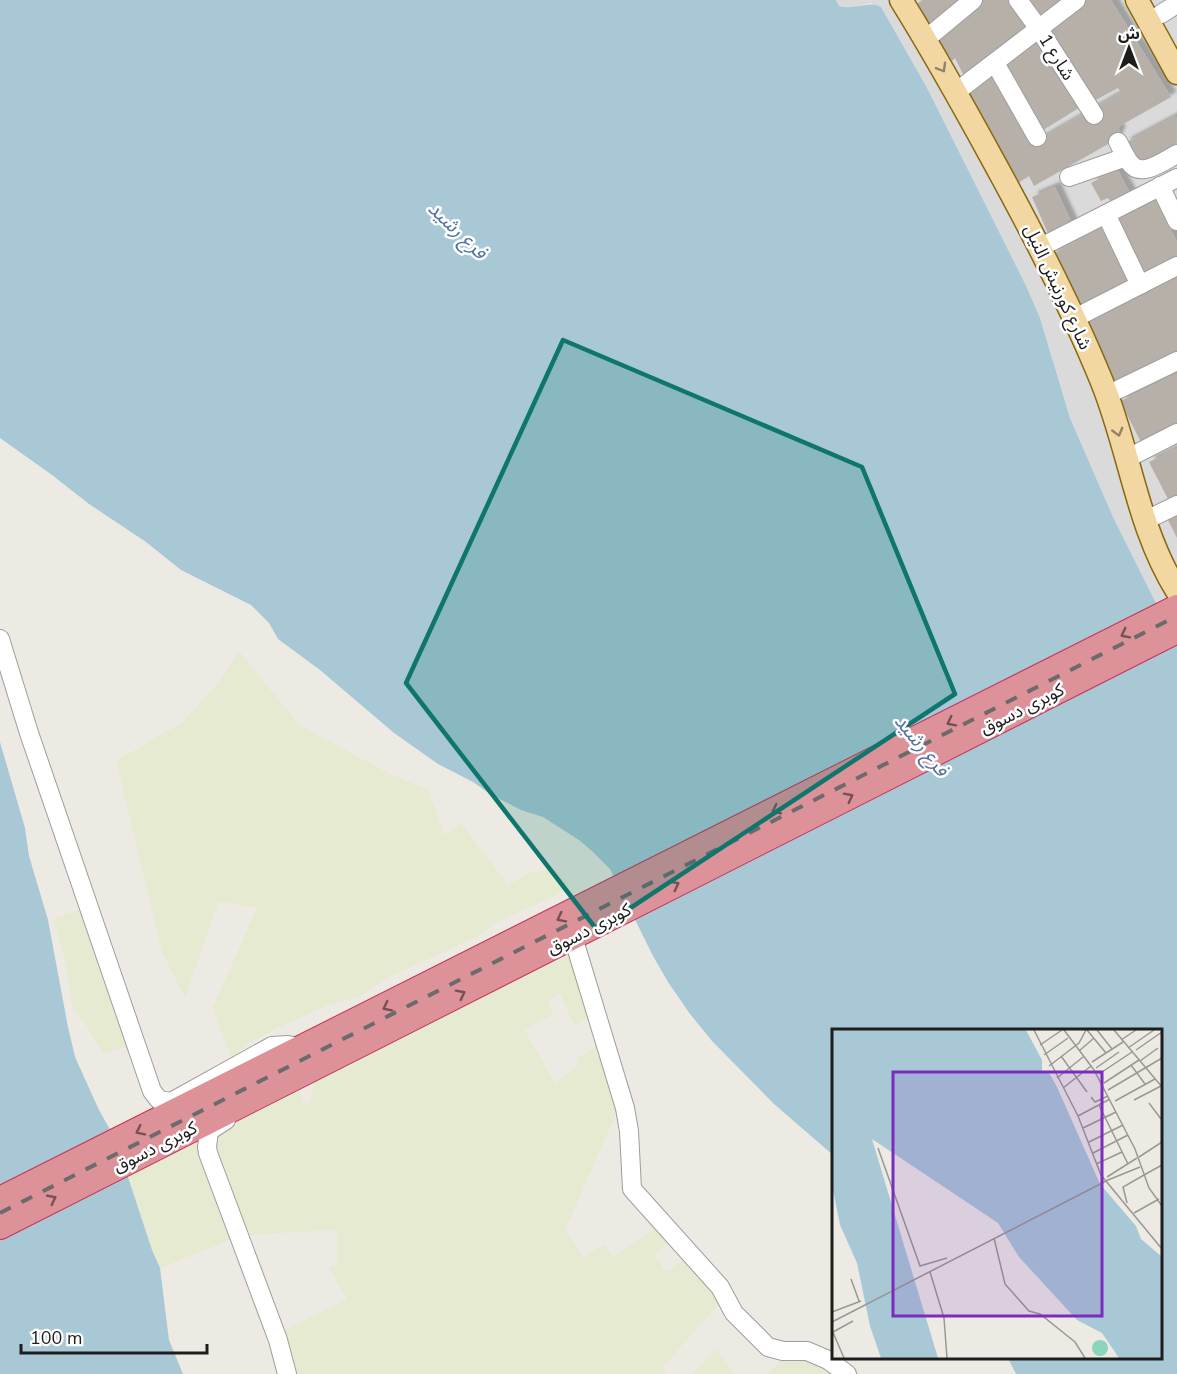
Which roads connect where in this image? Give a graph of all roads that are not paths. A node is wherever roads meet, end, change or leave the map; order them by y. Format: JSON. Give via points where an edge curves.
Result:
{"nodes":[{"id":1,"x":901,"y":0,"type":"edge"},
{"id":2,"x":973,"y":0,"type":"edge"},
{"id":3,"x":1018,"y":0,"type":"edge"},
{"id":4,"x":1076,"y":0,"type":"edge"},
{"id":5,"x":1137,"y":0,"type":"edge"},
{"id":6,"x":1164,"y":6,"type":"edge"},
{"id":7,"x":1040,"y":29,"type":"junction"},
{"id":8,"x":926,"y":39,"type":"junction"},
{"id":9,"x":1177,"y":41,"type":"edge"},
{"id":10,"x":995,"y":63,"type":"junction"},
{"id":11,"x":1177,"y":73,"type":"edge"},
{"id":12,"x":956,"y":92,"type":"junction"},
{"id":13,"x":1094,"y":116,"type":"dead end"},
{"id":14,"x":1037,"y":137,"type":"dead end"},
{"id":15,"x":1177,"y":154,"type":"edge"},
{"id":16,"x":1068,"y":177,"type":"dead end"},
{"id":17,"x":1177,"y":178,"type":"edge"},
{"id":18,"x":1160,"y":186,"type":"junction"},
{"id":19,"x":1106,"y":214,"type":"junction"},
{"id":20,"x":1177,"y":221,"type":"edge"},
{"id":21,"x":1041,"y":247,"type":"junction"},
{"id":22,"x":1177,"y":266,"type":"edge"},
{"id":23,"x":1140,"y":285,"type":"junction"},
{"id":24,"x":1073,"y":319,"type":"junction"},
{"id":25,"x":1177,"y":361,"type":"edge"},
{"id":26,"x":1107,"y":395,"type":"junction"},
{"id":27,"x":1177,"y":433,"type":"edge"},
{"id":28,"x":1126,"y":459,"type":"junction"},
{"id":29,"x":1177,"y":505,"type":"edge"},
{"id":30,"x":1144,"y":521,"type":"junction"},
{"id":31,"x":1177,"y":591,"type":"edge"},
{"id":32,"x":1177,"y":608,"type":"edge"},
{"id":33,"x":1177,"y":630,"type":"edge"},
{"id":34,"x":0,"y":639,"type":"edge"},
{"id":35,"x":618,"y":902,"type":"junction"},
{"id":36,"x":573,"y":937,"type":"junction"},
{"id":37,"x":304,"y":1049,"type":"junction"},
{"id":38,"x":338,"y":1055,"type":"junction"},
{"id":39,"x":253,"y":1086,"type":"junction"},
{"id":40,"x":0,"y":1200,"type":"edge"},
{"id":41,"x":0,"y":1226,"type":"edge"},
{"id":42,"x":287,"y":1374,"type":"edge"},
{"id":43,"x":847,"y":1374,"type":"edge"}],
"edges":[{"from":1,"to":8,"type":"main road","name":"شارع كورنيش النيل"},
{"from":2,"to":8,"type":"street"},
{"from":3,"to":7,"type":"street","name":"شارع 1"},
{"from":4,"to":7,"type":"street"},
{"from":5,"to":11,"type":"main road"},
{"from":6,"to":9,"type":"main road"},
{"from":7,"to":10,"type":"street"},
{"from":7,"to":13,"type":"street","name":"شارع 1"},
{"from":8,"to":12,"type":"main road","name":"شارع كورنيش النيل","one_way":true},
{"from":10,"to":12,"type":"street"},
{"from":10,"to":14,"type":"street"},
{"from":12,"to":21,"type":"main road","name":"شارع كورنيش النيل"},
{"from":15,"to":16,"type":"street","via":[[1138,170],[1122,149]]},
{"from":17,"to":18,"type":"street"},
{"from":18,"to":19,"type":"street"},
{"from":18,"to":20,"type":"street"},
{"from":19,"to":21,"type":"street"},
{"from":19,"to":23,"type":"street"},
{"from":21,"to":24,"type":"main road","name":"شارع كورنيش النيل"},
{"from":22,"to":23,"type":"street"},
{"from":23,"to":24,"type":"street"},
{"from":24,"to":26,"type":"main road","name":"شارع كورنيش النيل"},
{"from":25,"to":26,"type":"street"},
{"from":26,"to":28,"type":"main road","name":"شارع كورنيش النيل","one_way":true},
{"from":27,"to":28,"type":"street"},
{"from":28,"to":30,"type":"main road","name":"شارع كورنيش النيل"},
{"from":29,"to":30,"type":"street"},
{"from":30,"to":31,"type":"main road","name":"شارع كورنيش النيل"},
{"from":32,"to":35,"type":"highway","name":"كوبرى دسوق","one_way":true},
{"from":35,"to":33,"type":"highway","name":"كوبرى دسوق","one_way":true},
{"from":34,"to":37,"type":"street","via":[[152,1091],[159,1100],[171,1102],[272,1046]]},
{"from":35,"to":36,"type":"highway","name":"كوبرى دسوق"},
{"from":35,"to":37,"type":"highway","name":"كوبرى دسوق","one_way":true},
{"from":38,"to":36,"type":"highway","name":"كوبرى دسوق","one_way":true},
{"from":36,"to":43,"type":"street","via":[[627,1118],[632,1189],[720,1287],[734,1313],[768,1347],[807,1351]]},
{"from":37,"to":39,"type":"highway","name":"كوبرى دسوق"},
{"from":38,"to":39,"type":"highway","name":"كوبرى دسوق"},
{"from":38,"to":42,"type":"street","via":[[332,1070],[230,1118],[213,1127],[208,1135],[208,1153]]},
{"from":39,"to":40,"type":"highway","name":"كوبرى دسوق","one_way":true},
{"from":41,"to":39,"type":"highway","name":"كوبرى دسوق","one_way":true}]}
